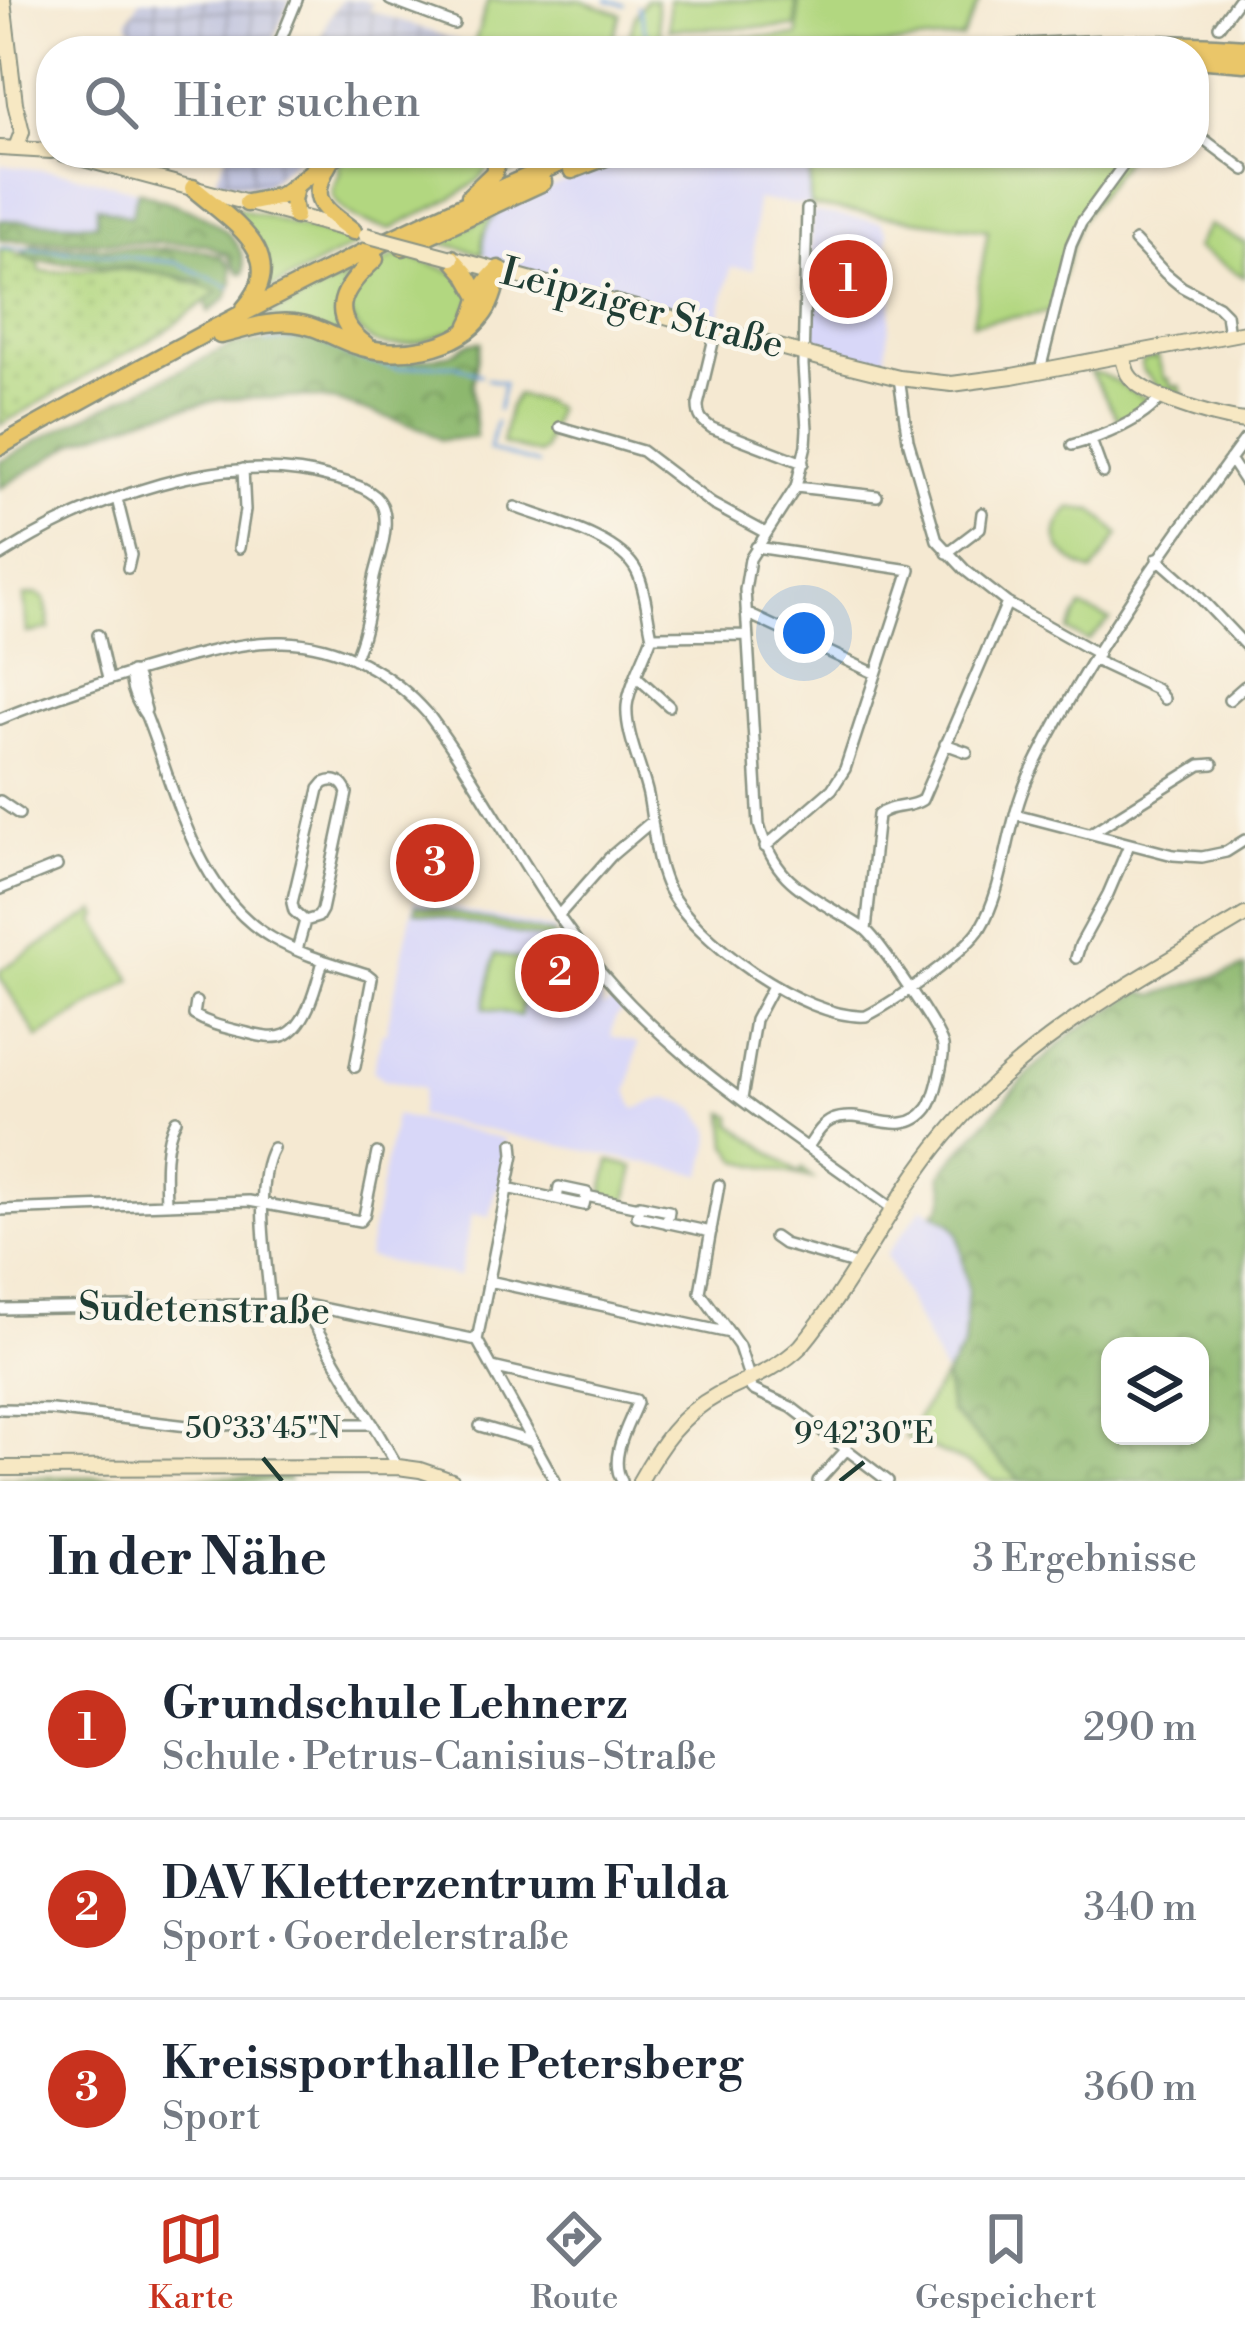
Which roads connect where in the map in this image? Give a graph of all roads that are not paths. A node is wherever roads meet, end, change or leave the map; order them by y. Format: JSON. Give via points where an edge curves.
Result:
{"nodes":[{"id":1,"x":2,"y":0,"type":"edge"},
{"id":2,"x":297,"y":0,"type":"edge"},
{"id":3,"x":390,"y":0,"type":"edge"},
{"id":4,"x":1238,"y":0,"type":"edge"},
{"id":5,"x":454,"y":24,"type":"dead end"},
{"id":6,"x":1220,"y":26,"type":"dead end"},
{"id":7,"x":282,"y":36,"type":"edge"},
{"id":8,"x":1209,"y":47,"type":"edge"},
{"id":9,"x":1245,"y":48,"type":"edge"},
{"id":10,"x":1209,"y":60,"type":"edge"},
{"id":11,"x":1245,"y":63,"type":"edge"},
{"id":12,"x":1209,"y":143,"type":"edge"},
{"id":13,"x":8,"y":148,"type":"edge"},
{"id":14,"x":119,"y":168,"type":"edge"},
{"id":15,"x":131,"y":168,"type":"edge"},
{"id":16,"x":321,"y":168,"type":"edge"},
{"id":17,"x":326,"y":168,"type":"edge"},
{"id":18,"x":495,"y":168,"type":"edge"},
{"id":19,"x":549,"y":168,"type":"edge"},
{"id":20,"x":578,"y":168,"type":"edge"},
{"id":21,"x":1121,"y":168,"type":"edge"},
{"id":22,"x":1245,"y":170,"type":"edge"},
{"id":23,"x":130,"y":171,"type":"junction"},
{"id":24,"x":295,"y":187,"type":"junction"},
{"id":25,"x":193,"y":188,"type":"junction"},
{"id":26,"x":247,"y":203,"type":"junction"},
{"id":27,"x":455,"y":208,"type":"junction"},
{"id":28,"x":807,"y":209,"type":"dead end"},
{"id":29,"x":295,"y":216,"type":"junction"},
{"id":30,"x":359,"y":233,"type":"junction"},
{"id":31,"x":1135,"y":241,"type":"dead end"},
{"id":32,"x":375,"y":260,"type":"junction"},
{"id":33,"x":457,"y":260,"type":"junction"},
{"id":34,"x":499,"y":269,"type":"junction"},
{"id":35,"x":478,"y":295,"type":"junction"},
{"id":36,"x":237,"y":316,"type":"junction"},
{"id":37,"x":716,"y":330,"type":"junction"},
{"id":38,"x":466,"y":331,"type":"junction"},
{"id":39,"x":1245,"y":332,"type":"edge"},
{"id":40,"x":220,"y":335,"type":"junction"},
{"id":41,"x":1228,"y":335,"type":"junction"},
{"id":42,"x":373,"y":350,"type":"junction"},
{"id":43,"x":804,"y":353,"type":"junction"},
{"id":44,"x":1122,"y":355,"type":"junction"},
{"id":45,"x":1040,"y":370,"type":"junction"},
{"id":46,"x":126,"y":378,"type":"junction"},
{"id":47,"x":899,"y":378,"type":"junction"},
{"id":48,"x":1162,"y":396,"type":"junction"},
{"id":49,"x":1245,"y":421,"type":"edge"},
{"id":50,"x":560,"y":427,"type":"dead end"},
{"id":51,"x":1245,"y":439,"type":"edge"},
{"id":52,"x":1091,"y":440,"type":"junction"},
{"id":53,"x":1072,"y":445,"type":"dead end"},
{"id":54,"x":0,"y":446,"type":"edge"},
{"id":55,"x":1230,"y":459,"type":"junction"},
{"id":56,"x":802,"y":463,"type":"junction"},
{"id":57,"x":243,"y":470,"type":"junction"},
{"id":58,"x":1103,"y":473,"type":"dead end"},
{"id":59,"x":1245,"y":482,"type":"edge"},
{"id":60,"x":796,"y":487,"type":"junction"},
{"id":61,"x":877,"y":496,"type":"dead end"},
{"id":62,"x":116,"y":500,"type":"junction"},
{"id":63,"x":515,"y":507,"type":"dead end"},
{"id":64,"x":982,"y":513,"type":"dead end"},
{"id":65,"x":766,"y":533,"type":"junction"},
{"id":66,"x":756,"y":547,"type":"junction"},
{"id":67,"x":239,"y":548,"type":"dead end"},
{"id":68,"x":947,"y":553,"type":"junction"},
{"id":69,"x":0,"y":556,"type":"edge"},
{"id":70,"x":1157,"y":558,"type":"junction"},
{"id":71,"x":128,"y":568,"type":"dead end"},
{"id":72,"x":1007,"y":604,"type":"junction"},
{"id":73,"x":746,"y":614,"type":"junction"},
{"id":74,"x":98,"y":635,"type":"dead end"},
{"id":75,"x":746,"y":635,"type":"junction"},
{"id":76,"x":652,"y":636,"type":"junction"},
{"id":77,"x":1245,"y":645,"type":"edge"},
{"id":78,"x":1096,"y":657,"type":"junction"},
{"id":79,"x":354,"y":659,"type":"junction"},
{"id":80,"x":131,"y":672,"type":"junction"},
{"id":81,"x":876,"y":674,"type":"junction"},
{"id":82,"x":637,"y":677,"type":"junction"},
{"id":83,"x":108,"y":679,"type":"junction"},
{"id":84,"x":1245,"y":686,"type":"edge"},
{"id":85,"x":1164,"y":699,"type":"dead end"},
{"id":86,"x":1229,"y":700,"type":"dead end"},
{"id":87,"x":670,"y":706,"type":"dead end"},
{"id":88,"x":0,"y":719,"type":"edge"},
{"id":89,"x":945,"y":744,"type":"junction"},
{"id":90,"x":967,"y":752,"type":"dead end"},
{"id":91,"x":1213,"y":764,"type":"dead end"},
{"id":92,"x":0,"y":801,"type":"edge"},
{"id":93,"x":19,"y":814,"type":"dead end"},
{"id":94,"x":1015,"y":814,"type":"junction"},
{"id":95,"x":650,"y":822,"type":"junction"},
{"id":96,"x":1091,"y":833,"type":"junction"},
{"id":97,"x":1245,"y":840,"type":"edge"},
{"id":98,"x":1129,"y":845,"type":"junction"},
{"id":99,"x":765,"y":847,"type":"junction"},
{"id":100,"x":57,"y":866,"type":"dead end"},
{"id":101,"x":0,"y":889,"type":"edge"},
{"id":102,"x":1245,"y":915,"type":"edge"},
{"id":103,"x":558,"y":916,"type":"junction"},
{"id":104,"x":305,"y":921,"type":"junction"},
{"id":105,"x":866,"y":930,"type":"junction"},
{"id":106,"x":296,"y":950,"type":"junction"},
{"id":107,"x":1076,"y":958,"type":"dead end"},
{"id":108,"x":323,"y":961,"type":"junction"},
{"id":109,"x":772,"y":986,"type":"junction"},
{"id":110,"x":908,"y":987,"type":"junction"},
{"id":111,"x":196,"y":1002,"type":"dead end"},
{"id":112,"x":355,"y":1067,"type":"dead end"},
{"id":113,"x":742,"y":1099,"type":"junction"},
{"id":114,"x":176,"y":1120,"type":"dead end"},
{"id":115,"x":513,"y":1143,"type":"dead end"},
{"id":116,"x":808,"y":1147,"type":"junction"},
{"id":117,"x":273,"y":1148,"type":"dead end"},
{"id":118,"x":377,"y":1153,"type":"dead end"},
{"id":119,"x":719,"y":1185,"type":"dead end"},
{"id":120,"x":507,"y":1188,"type":"junction"},
{"id":121,"x":263,"y":1202,"type":"junction"},
{"id":122,"x":166,"y":1203,"type":"junction"},
{"id":123,"x":0,"y":1210,"type":"edge"},
{"id":124,"x":895,"y":1210,"type":"junction"},
{"id":125,"x":711,"y":1232,"type":"junction"},
{"id":126,"x":774,"y":1237,"type":"dead end"},
{"id":127,"x":858,"y":1265,"type":"junction"},
{"id":128,"x":489,"y":1281,"type":"junction"},
{"id":129,"x":270,"y":1304,"type":"junction"},
{"id":130,"x":302,"y":1304,"type":"junction"},
{"id":131,"x":0,"y":1310,"type":"edge"},
{"id":132,"x":730,"y":1333,"type":"junction"},
{"id":133,"x":477,"y":1340,"type":"junction"},
{"id":134,"x":492,"y":1367,"type":"junction"},
{"id":135,"x":748,"y":1381,"type":"junction"},
{"id":136,"x":0,"y":1408,"type":"edge"},
{"id":137,"x":373,"y":1424,"type":"junction"},
{"id":138,"x":481,"y":1426,"type":"dead end"},
{"id":139,"x":534,"y":1442,"type":"junction"},
{"id":140,"x":847,"y":1449,"type":"junction"},
{"id":141,"x":0,"y":1468,"type":"edge"},
{"id":142,"x":402,"y":1472,"type":"edge"},
{"id":143,"x":452,"y":1481,"type":"edge"},
{"id":144,"x":555,"y":1481,"type":"edge"},
{"id":145,"x":622,"y":1481,"type":"edge"},
{"id":146,"x":640,"y":1481,"type":"edge"},
{"id":147,"x":818,"y":1481,"type":"edge"},
{"id":148,"x":888,"y":1481,"type":"edge"}],
"edges":[{"from":1,"to":13,"type":"main road","via":[[15,103]]},
{"from":2,"to":7,"type":"street"},
{"from":3,"to":5,"type":"street"},
{"from":4,"to":6,"type":"street"},
{"from":8,"to":9,"type":"highway"},
{"from":10,"to":11,"type":"highway"},
{"from":12,"to":22,"type":"street"},
{"from":14,"to":23,"type":"main road","name":"Leipziger Straße"},
{"from":15,"to":23,"type":"street"},
{"from":16,"to":24,"type":"highway"},
{"from":17,"to":30,"type":"highway","via":[[320,201]]},
{"from":18,"to":27,"type":"highway"},
{"from":19,"to":27,"type":"highway"},
{"from":20,"to":32,"type":"highway"},
{"from":21,"to":45,"type":"street","via":[[1071,245]]},
{"from":23,"to":25,"type":"main road","name":"Leipziger Straße"},
{"from":24,"to":26,"type":"highway"},
{"from":24,"to":29,"type":"highway"},
{"from":25,"to":26,"type":"main road","name":"Leipziger Straße"},
{"from":25,"to":36,"type":"highway","via":[[261,257],[260,286]]},
{"from":26,"to":29,"type":"main road","name":"Leipziger Straße"},
{"from":27,"to":36,"type":"highway"},
{"from":28,"to":43,"type":"street"},
{"from":29,"to":30,"type":"main road","name":"Leipziger Straße"},
{"from":30,"to":33,"type":"main road","name":"Leipziger Straße","bridge":true},
{"from":31,"to":41,"type":"street","via":[[1182,287],[1226,314]]},
{"from":32,"to":40,"type":"highway"},
{"from":32,"to":42,"type":"highway","via":[[343,303],[348,328]]},
{"from":33,"to":34,"type":"main road","name":"Leipziger Straße"},
{"from":33,"to":35,"type":"highway"},
{"from":34,"to":35,"type":"highway"},
{"from":34,"to":37,"type":"main road","name":"Leipziger Straße"},
{"from":34,"to":38,"type":"highway","via":[[487,309]]},
{"from":35,"to":38,"type":"highway"},
{"from":36,"to":46,"type":"highway"},
{"from":37,"to":43,"type":"main road","name":"Leipziger Straße"},
{"from":37,"to":56,"type":"street","via":[[698,405],[702,421]]},
{"from":38,"to":42,"type":"highway","via":[[435,346]]},
{"from":39,"to":41,"type":"main road","name":"Leipziger Straße"},
{"from":40,"to":42,"type":"highway","via":[[297,322]]},
{"from":40,"to":46,"type":"highway"},
{"from":41,"to":44,"type":"main road","name":"Leipziger Straße"},
{"from":43,"to":47,"type":"main road","name":"Leipziger Straße"},
{"from":43,"to":56,"type":"street"},
{"from":44,"to":45,"type":"main road","name":"Leipziger Straße"},
{"from":44,"to":48,"type":"main road","via":[[1132,379]]},
{"from":45,"to":47,"type":"main road","name":"Leipziger Straße","via":[[952,384]]},
{"from":46,"to":54,"type":"highway"},
{"from":47,"to":68,"type":"street","via":[[932,530]]},
{"from":48,"to":49,"type":"main road"},
{"from":48,"to":52,"type":"street"},
{"from":50,"to":65,"type":"street","via":[[642,452]]},
{"from":51,"to":55,"type":"street"},
{"from":52,"to":53,"type":"street"},
{"from":52,"to":58,"type":"street"},
{"from":55,"to":59,"type":"street"},
{"from":55,"to":70,"type":"street"},
{"from":56,"to":60,"type":"street"},
{"from":57,"to":62,"type":"street","via":[[178,479]]},
{"from":57,"to":67,"type":"street"},
{"from":57,"to":79,"type":"street","via":[[317,474],[379,499],[384,526]]},
{"from":60,"to":61,"type":"street"},
{"from":60,"to":65,"type":"street"},
{"from":62,"to":69,"type":"street"},
{"from":62,"to":71,"type":"street"},
{"from":63,"to":76,"type":"street","via":[[627,556],[639,574]]},
{"from":64,"to":68,"type":"street","via":[[980,528]]},
{"from":65,"to":66,"type":"street"},
{"from":66,"to":73,"type":"street"},
{"from":66,"to":81,"type":"street","via":[[910,570]]},
{"from":68,"to":72,"type":"street"},
{"from":70,"to":77,"type":"street"},
{"from":70,"to":78,"type":"street"},
{"from":72,"to":78,"type":"street"},
{"from":72,"to":89,"type":"street"},
{"from":73,"to":75,"type":"street"},
{"from":73,"to":81,"type":"street"},
{"from":74,"to":83,"type":"street"},
{"from":75,"to":76,"type":"street"},
{"from":75,"to":99,"type":"street"},
{"from":76,"to":82,"type":"street"},
{"from":78,"to":85,"type":"street"},
{"from":78,"to":94,"type":"street"},
{"from":79,"to":80,"type":"street","via":[[275,642]]},
{"from":79,"to":103,"type":"street","via":[[428,714]]},
{"from":80,"to":83,"type":"street"},
{"from":80,"to":106,"type":"street","via":[[210,875],[250,923]]},
{"from":81,"to":99,"type":"street","via":[[839,779]]},
{"from":82,"to":87,"type":"street"},
{"from":82,"to":95,"type":"street","via":[[627,706]]},
{"from":83,"to":88,"type":"street"},
{"from":84,"to":86,"type":"street"},
{"from":89,"to":90,"type":"street"},
{"from":89,"to":105,"type":"street","via":[[922,800],[878,815]]},
{"from":91,"to":96,"type":"street"},
{"from":92,"to":93,"type":"street"},
{"from":94,"to":96,"type":"street"},
{"from":94,"to":110,"type":"street","via":[[981,927]]},
{"from":95,"to":103,"type":"street"},
{"from":95,"to":109,"type":"street","via":[[681,910]]},
{"from":96,"to":98,"type":"street"},
{"from":97,"to":98,"type":"street","via":[[1202,857]]},
{"from":98,"to":107,"type":"street"},
{"from":99,"to":105,"type":"street","via":[[795,887]]},
{"from":100,"to":101,"type":"street"},
{"from":102,"to":124,"type":"main road","via":[[1017,1062],[945,1136]]},
{"from":103,"to":113,"type":"street","via":[[624,998]]},
{"from":104,"to":104,"type":"street","via":[[322,910],[347,793],[337,781],[319,789],[292,903]]},
{"from":104,"to":106,"type":"street"},
{"from":105,"to":110,"type":"street"},
{"from":106,"to":108,"type":"street"},
{"from":108,"to":111,"type":"street","via":[[303,1018],[283,1036],[207,1023],[194,1015]]},
{"from":108,"to":112,"type":"street","via":[[373,981]]},
{"from":109,"to":110,"type":"street","via":[[860,1017]]},
{"from":109,"to":113,"type":"street","via":[[755,1020]]},
{"from":110,"to":116,"type":"street","via":[[943,1043],[929,1107],[900,1124],[832,1120]]},
{"from":113,"to":116,"type":"street"},
{"from":114,"to":122,"type":"street"},
{"from":115,"to":120,"type":"street"},
{"from":116,"to":124,"type":"street"},
{"from":117,"to":121,"type":"street"},
{"from":118,"to":121,"type":"street","via":[[362,1220]]},
{"from":119,"to":125,"type":"street"},
{"from":120,"to":125,"type":"street","via":[[639,1207],[637,1216]]},
{"from":120,"to":128,"type":"street"},
{"from":121,"to":122,"type":"street"},
{"from":121,"to":129,"type":"street"},
{"from":122,"to":123,"type":"street"},
{"from":124,"to":127,"type":"main road"},
{"from":125,"to":132,"type":"street","via":[[700,1292]]},
{"from":126,"to":127,"type":"street"},
{"from":127,"to":135,"type":"main road","via":[[799,1348]]},
{"from":128,"to":132,"type":"street"},
{"from":128,"to":133,"type":"street"},
{"from":129,"to":130,"type":"street","name":"Sudetenstraße"},
{"from":129,"to":131,"type":"street","name":"Sudetenstraße"},
{"from":130,"to":133,"type":"street","name":"Sudetenstraße"},
{"from":130,"to":137,"type":"street"},
{"from":132,"to":135,"type":"street"},
{"from":133,"to":134,"type":"street"},
{"from":134,"to":139,"type":"street"},
{"from":134,"to":145,"type":"street","via":[[636,1400],[616,1471]]},
{"from":135,"to":140,"type":"street"},
{"from":135,"to":146,"type":"main road","via":[[689,1413]]},
{"from":136,"to":137,"type":"street","via":[[196,1427]]},
{"from":137,"to":142,"type":"street"},
{"from":138,"to":139,"type":"street"},
{"from":139,"to":144,"type":"street"},
{"from":140,"to":147,"type":"street"},
{"from":140,"to":148,"type":"street"},
{"from":141,"to":142,"type":"main road"},
{"from":142,"to":143,"type":"main road"}]}
